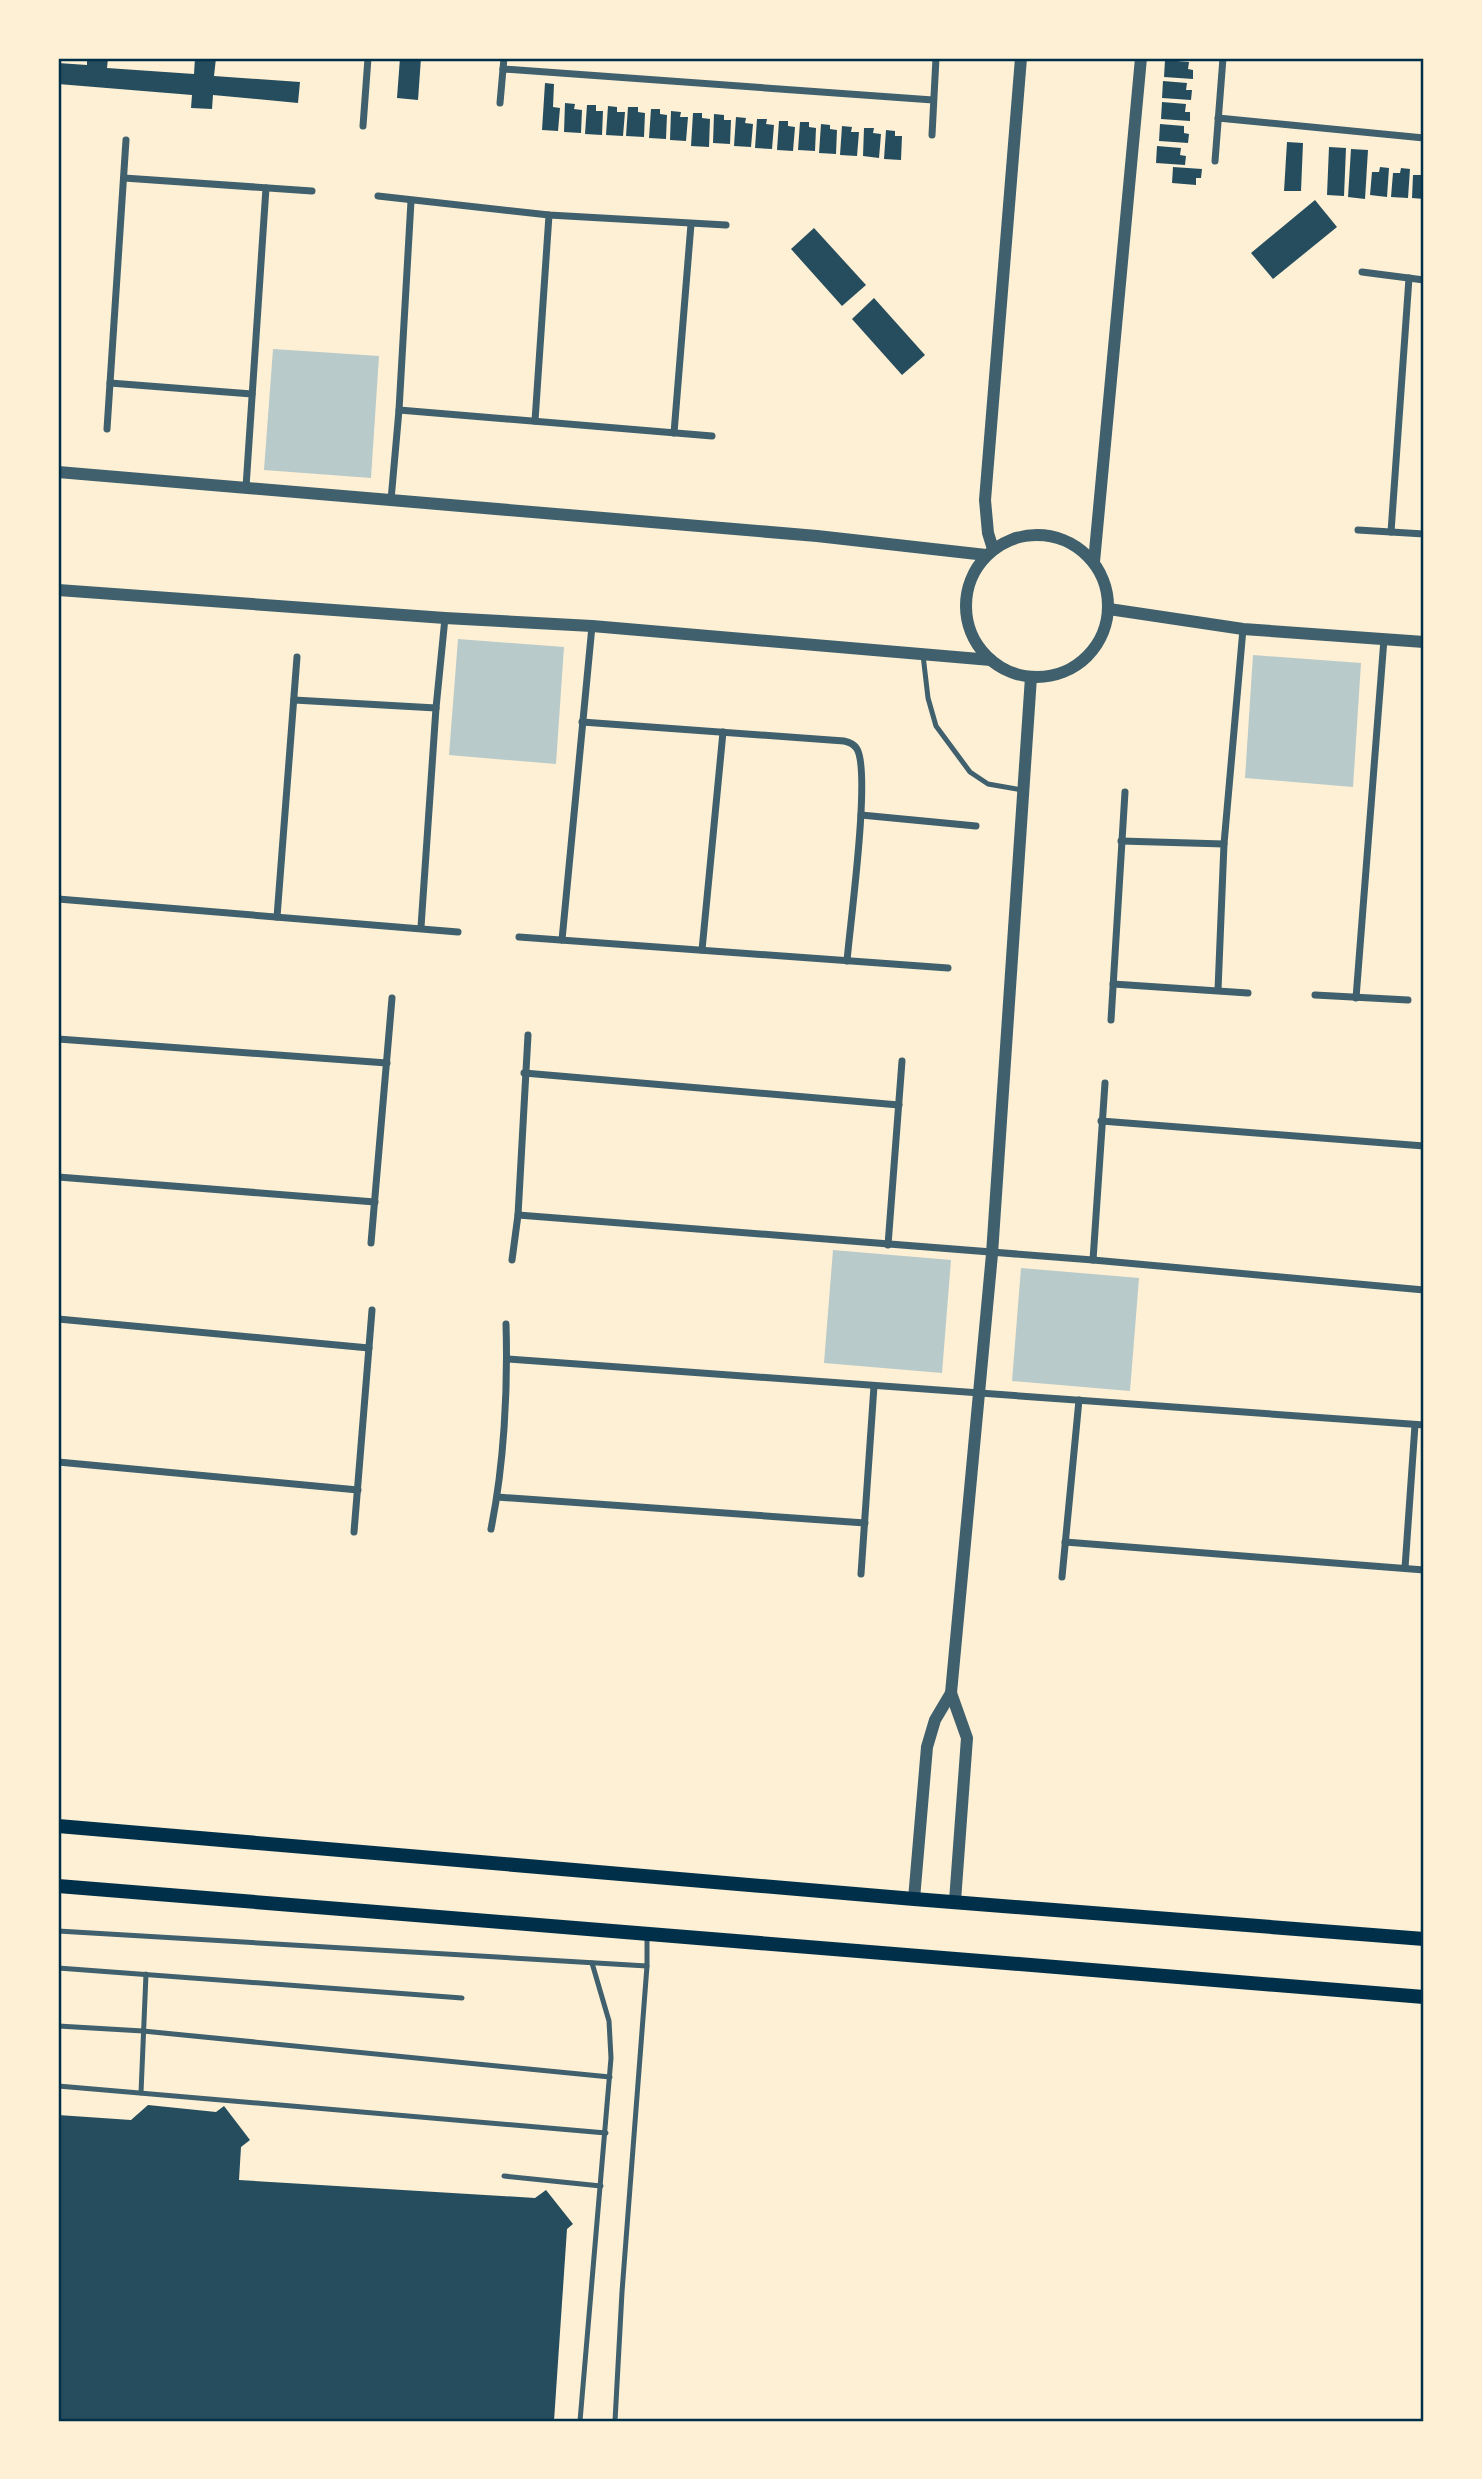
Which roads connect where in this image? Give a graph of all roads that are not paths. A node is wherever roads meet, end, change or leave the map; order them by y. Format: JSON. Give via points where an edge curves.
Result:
{"nodes":[{"id":1,"x":368,"y":58,"type":"edge"},
{"id":2,"x":504,"y":58,"type":"edge"},
{"id":3,"x":936,"y":58,"type":"edge"},
{"id":4,"x":1021,"y":58,"type":"edge"},
{"id":5,"x":1141,"y":58,"type":"edge"},
{"id":6,"x":1223,"y":58,"type":"edge"},
{"id":7,"x":503,"y":69,"type":"junction"},
{"id":8,"x":933,"y":100,"type":"junction"},
{"id":9,"x":500,"y":103,"type":"dead end"},
{"id":10,"x":1218,"y":118,"type":"junction"},
{"id":11,"x":363,"y":126,"type":"dead end"},
{"id":12,"x":932,"y":135,"type":"dead end"},
{"id":13,"x":1424,"y":138,"type":"edge"},
{"id":14,"x":127,"y":140,"type":"dead end"},
{"id":15,"x":1215,"y":161,"type":"dead end"},
{"id":16,"x":124,"y":178,"type":"junction"},
{"id":17,"x":266,"y":188,"type":"junction"},
{"id":18,"x":312,"y":191,"type":"dead end"},
{"id":19,"x":378,"y":196,"type":"dead end"},
{"id":20,"x":411,"y":201,"type":"junction"},
{"id":21,"x":549,"y":215,"type":"junction"},
{"id":22,"x":691,"y":224,"type":"junction"},
{"id":23,"x":726,"y":225,"type":"dead end"},
{"id":24,"x":1362,"y":272,"type":"dead end"},
{"id":25,"x":1409,"y":278,"type":"junction"},
{"id":26,"x":1424,"y":280,"type":"edge"},
{"id":27,"x":110,"y":383,"type":"junction"},
{"id":28,"x":252,"y":394,"type":"junction"},
{"id":29,"x":399,"y":410,"type":"junction"},
{"id":30,"x":535,"y":421,"type":"junction"},
{"id":31,"x":107,"y":429,"type":"dead end"},
{"id":32,"x":674,"y":433,"type":"junction"},
{"id":33,"x":712,"y":436,"type":"dead end"},
{"id":34,"x":58,"y":472,"type":"edge"},
{"id":35,"x":246,"y":487,"type":"junction"},
{"id":36,"x":391,"y":500,"type":"junction"},
{"id":37,"x":1357,"y":530,"type":"dead end"},
{"id":38,"x":1391,"y":532,"type":"junction"},
{"id":39,"x":1424,"y":534,"type":"edge"},
{"id":40,"x":990,"y":552,"type":"junction"},
{"id":41,"x":1094,"y":562,"type":"junction"},
{"id":42,"x":58,"y":590,"type":"edge"},
{"id":43,"x":1109,"y":609,"type":"junction"},
{"id":44,"x":445,"y":618,"type":"junction"},
{"id":45,"x":592,"y":626,"type":"junction"},
{"id":46,"x":1243,"y":629,"type":"junction"},
{"id":47,"x":1384,"y":639,"type":"junction"},
{"id":48,"x":1424,"y":642,"type":"edge"},
{"id":49,"x":923,"y":655,"type":"junction"},
{"id":50,"x":297,"y":657,"type":"dead end"},
{"id":51,"x":991,"y":660,"type":"junction"},
{"id":52,"x":1031,"y":677,"type":"junction"},
{"id":53,"x":294,"y":700,"type":"junction"},
{"id":54,"x":436,"y":708,"type":"junction"},
{"id":55,"x":582,"y":722,"type":"junction"},
{"id":56,"x":723,"y":732,"type":"junction"},
{"id":57,"x":1022,"y":790,"type":"junction"},
{"id":58,"x":1125,"y":792,"type":"dead end"},
{"id":59,"x":861,"y":815,"type":"junction"},
{"id":60,"x":976,"y":826,"type":"dead end"},
{"id":61,"x":1121,"y":841,"type":"junction"},
{"id":62,"x":1224,"y":844,"type":"junction"},
{"id":63,"x":58,"y":899,"type":"edge"},
{"id":64,"x":277,"y":917,"type":"junction"},
{"id":65,"x":421,"y":927,"type":"junction"},
{"id":66,"x":458,"y":932,"type":"dead end"},
{"id":67,"x":519,"y":937,"type":"dead end"},
{"id":68,"x":562,"y":940,"type":"junction"},
{"id":69,"x":702,"y":950,"type":"junction"},
{"id":70,"x":847,"y":961,"type":"junction"},
{"id":71,"x":948,"y":968,"type":"dead end"},
{"id":72,"x":1113,"y":984,"type":"junction"},
{"id":73,"x":1219,"y":990,"type":"junction"},
{"id":74,"x":1248,"y":993,"type":"dead end"},
{"id":75,"x":1315,"y":995,"type":"dead end"},
{"id":76,"x":392,"y":998,"type":"dead end"},
{"id":77,"x":1356,"y":998,"type":"junction"},
{"id":78,"x":1408,"y":1000,"type":"dead end"},
{"id":79,"x":1111,"y":1020,"type":"dead end"},
{"id":80,"x":528,"y":1035,"type":"dead end"},
{"id":81,"x":58,"y":1039,"type":"edge"},
{"id":82,"x":902,"y":1061,"type":"dead end"},
{"id":83,"x":387,"y":1063,"type":"junction"},
{"id":84,"x":524,"y":1073,"type":"junction"},
{"id":85,"x":1105,"y":1083,"type":"dead end"},
{"id":86,"x":899,"y":1105,"type":"junction"},
{"id":87,"x":1101,"y":1121,"type":"junction"},
{"id":88,"x":1424,"y":1146,"type":"edge"},
{"id":89,"x":58,"y":1177,"type":"edge"},
{"id":90,"x":375,"y":1202,"type":"junction"},
{"id":91,"x":518,"y":1215,"type":"junction"},
{"id":92,"x":371,"y":1242,"type":"dead end"},
{"id":93,"x":888,"y":1245,"type":"junction"},
{"id":94,"x":992,"y":1254,"type":"junction"},
{"id":95,"x":512,"y":1260,"type":"dead end"},
{"id":96,"x":1093,"y":1261,"type":"junction"},
{"id":97,"x":1424,"y":1289,"type":"edge"},
{"id":98,"x":372,"y":1310,"type":"dead end"},
{"id":99,"x":58,"y":1319,"type":"edge"},
{"id":100,"x":506,"y":1324,"type":"dead end"},
{"id":101,"x":369,"y":1348,"type":"junction"},
{"id":102,"x":507,"y":1359,"type":"junction"},
{"id":103,"x":874,"y":1386,"type":"junction"},
{"id":104,"x":978,"y":1393,"type":"junction"},
{"id":105,"x":1079,"y":1400,"type":"junction"},
{"id":106,"x":1415,"y":1425,"type":"junction"},
{"id":107,"x":1424,"y":1425,"type":"edge"},
{"id":108,"x":58,"y":1462,"type":"edge"},
{"id":109,"x":358,"y":1490,"type":"junction"},
{"id":110,"x":498,"y":1497,"type":"junction"},
{"id":111,"x":865,"y":1523,"type":"junction"},
{"id":112,"x":491,"y":1529,"type":"dead end"},
{"id":113,"x":354,"y":1532,"type":"dead end"},
{"id":114,"x":1065,"y":1542,"type":"junction"},
{"id":115,"x":1405,"y":1568,"type":"junction"},
{"id":116,"x":1424,"y":1570,"type":"edge"},
{"id":117,"x":861,"y":1574,"type":"dead end"},
{"id":118,"x":1062,"y":1577,"type":"dead end"},
{"id":119,"x":951,"y":1693,"type":"junction"},
{"id":120,"x":58,"y":1826,"type":"edge"},
{"id":121,"x":58,"y":1886,"type":"edge"},
{"id":122,"x":914,"y":1899,"type":"junction"},
{"id":123,"x":955,"y":1901,"type":"junction"},
{"id":124,"x":58,"y":1931,"type":"edge"},
{"id":125,"x":647,"y":1935,"type":"junction"},
{"id":126,"x":1424,"y":1939,"type":"edge"},
{"id":127,"x":592,"y":1963,"type":"junction"},
{"id":128,"x":647,"y":1966,"type":"junction"},
{"id":129,"x":58,"y":1968,"type":"edge"},
{"id":130,"x":146,"y":1974,"type":"junction"},
{"id":131,"x":1424,"y":1997,"type":"edge"},
{"id":132,"x":462,"y":1998,"type":"dead end"},
{"id":133,"x":58,"y":2026,"type":"edge"},
{"id":134,"x":143,"y":2031,"type":"junction"},
{"id":135,"x":610,"y":2077,"type":"junction"},
{"id":136,"x":58,"y":2086,"type":"edge"},
{"id":137,"x":141,"y":2093,"type":"junction"},
{"id":138,"x":606,"y":2133,"type":"junction"},
{"id":139,"x":504,"y":2176,"type":"dead end"},
{"id":140,"x":601,"y":2186,"type":"junction"},
{"id":141,"x":580,"y":2421,"type":"edge"},
{"id":142,"x":615,"y":2421,"type":"edge"}],
"edges":[{"from":1,"to":11,"type":"street"},
{"from":2,"to":7,"type":"street"},
{"from":3,"to":8,"type":"street"},
{"from":4,"to":40,"type":"street","via":[[985,500]]},
{"from":5,"to":41,"type":"street"},
{"from":6,"to":10,"type":"street"},
{"from":7,"to":8,"type":"street"},
{"from":7,"to":9,"type":"street"},
{"from":8,"to":12,"type":"street"},
{"from":10,"to":13,"type":"street"},
{"from":10,"to":15,"type":"street"},
{"from":14,"to":16,"type":"street"},
{"from":16,"to":17,"type":"street"},
{"from":16,"to":27,"type":"street"},
{"from":17,"to":18,"type":"street"},
{"from":17,"to":28,"type":"street"},
{"from":19,"to":20,"type":"street"},
{"from":20,"to":21,"type":"street"},
{"from":20,"to":29,"type":"street"},
{"from":21,"to":22,"type":"street"},
{"from":21,"to":30,"type":"street"},
{"from":22,"to":23,"type":"street"},
{"from":22,"to":32,"type":"street"},
{"from":24,"to":25,"type":"street"},
{"from":25,"to":26,"type":"street"},
{"from":25,"to":38,"type":"street"},
{"from":27,"to":28,"type":"street"},
{"from":27,"to":31,"type":"street"},
{"from":28,"to":35,"type":"street"},
{"from":29,"to":30,"type":"street"},
{"from":29,"to":36,"type":"street"},
{"from":30,"to":32,"type":"street"},
{"from":32,"to":33,"type":"street"},
{"from":34,"to":35,"type":"street"},
{"from":35,"to":36,"type":"street"},
{"from":36,"to":40,"type":"street"},
{"from":37,"to":38,"type":"street"},
{"from":38,"to":39,"type":"street"},
{"from":40,"to":41,"type":"street","via":[[1013,538],[1035,534],[1058,537]]},
{"from":40,"to":51,"type":"street","via":[[973,574],[966,597],[967,620],[976,642]]},
{"from":41,"to":43,"type":"street","via":[[1106,584]]},
{"from":42,"to":44,"type":"street"},
{"from":43,"to":46,"type":"street"},
{"from":43,"to":52,"type":"street","via":[[1105,631],[1076,667],[1054,676]]},
{"from":44,"to":45,"type":"street"},
{"from":44,"to":54,"type":"street"},
{"from":45,"to":49,"type":"street"},
{"from":45,"to":55,"type":"street"},
{"from":46,"to":47,"type":"street"},
{"from":46,"to":62,"type":"street"},
{"from":47,"to":48,"type":"street"},
{"from":47,"to":77,"type":"street"},
{"from":49,"to":51,"type":"street"},
{"from":49,"to":57,"type":"lane","via":[[928,698],[936,726],[948,743],[970,772],[988,784]]},
{"from":50,"to":53,"type":"street"},
{"from":51,"to":52,"type":"street","via":[[1010,672]]},
{"from":52,"to":57,"type":"street"},
{"from":53,"to":54,"type":"street"},
{"from":53,"to":64,"type":"street"},
{"from":54,"to":65,"type":"street"},
{"from":55,"to":56,"type":"street"},
{"from":55,"to":68,"type":"street"},
{"from":56,"to":59,"type":"street","via":[[853,744],[862,764]]},
{"from":56,"to":69,"type":"street"},
{"from":57,"to":94,"type":"street"},
{"from":58,"to":61,"type":"street"},
{"from":59,"to":60,"type":"street"},
{"from":59,"to":70,"type":"street"},
{"from":61,"to":62,"type":"street"},
{"from":61,"to":72,"type":"street"},
{"from":62,"to":73,"type":"street"},
{"from":63,"to":64,"type":"street"},
{"from":64,"to":65,"type":"street"},
{"from":65,"to":66,"type":"street"},
{"from":67,"to":68,"type":"street"},
{"from":68,"to":69,"type":"street"},
{"from":69,"to":70,"type":"street"},
{"from":70,"to":71,"type":"street"},
{"from":72,"to":73,"type":"street"},
{"from":72,"to":79,"type":"street"},
{"from":73,"to":74,"type":"street"},
{"from":75,"to":77,"type":"street"},
{"from":76,"to":83,"type":"street"},
{"from":77,"to":78,"type":"street"},
{"from":80,"to":84,"type":"street"},
{"from":81,"to":83,"type":"street"},
{"from":82,"to":86,"type":"street"},
{"from":83,"to":90,"type":"street"},
{"from":84,"to":86,"type":"street"},
{"from":84,"to":91,"type":"street"},
{"from":85,"to":87,"type":"street"},
{"from":86,"to":93,"type":"street"},
{"from":87,"to":88,"type":"street"},
{"from":87,"to":96,"type":"street"},
{"from":89,"to":90,"type":"street"},
{"from":90,"to":92,"type":"street"},
{"from":91,"to":93,"type":"street"},
{"from":91,"to":95,"type":"street"},
{"from":93,"to":94,"type":"street"},
{"from":94,"to":96,"type":"street"},
{"from":94,"to":104,"type":"street"},
{"from":96,"to":97,"type":"street"},
{"from":98,"to":101,"type":"street"},
{"from":99,"to":101,"type":"street"},
{"from":100,"to":102,"type":"street"},
{"from":101,"to":109,"type":"street"},
{"from":102,"to":103,"type":"street"},
{"from":102,"to":110,"type":"street"},
{"from":103,"to":104,"type":"street"},
{"from":103,"to":111,"type":"street"},
{"from":104,"to":105,"type":"street"},
{"from":104,"to":119,"type":"street"},
{"from":105,"to":106,"type":"street"},
{"from":105,"to":114,"type":"street"},
{"from":106,"to":107,"type":"street"},
{"from":106,"to":115,"type":"street"},
{"from":108,"to":109,"type":"street"},
{"from":109,"to":113,"type":"street"},
{"from":110,"to":111,"type":"street"},
{"from":110,"to":112,"type":"street"},
{"from":111,"to":117,"type":"street"},
{"from":114,"to":115,"type":"street"},
{"from":114,"to":118,"type":"street"},
{"from":115,"to":116,"type":"street"},
{"from":119,"to":122,"type":"street","via":[[935,1720],[927,1747]]},
{"from":119,"to":123,"type":"street","via":[[967,1738]]},
{"from":120,"to":122,"type":"main road"},
{"from":121,"to":125,"type":"main road"},
{"from":122,"to":123,"type":"main road"},
{"from":123,"to":126,"type":"main road"},
{"from":124,"to":127,"type":"lane"},
{"from":125,"to":128,"type":"lane"},
{"from":125,"to":131,"type":"main road"},
{"from":127,"to":128,"type":"lane"},
{"from":127,"to":135,"type":"lane","via":[[609,2021]]},
{"from":128,"to":142,"type":"lane"},
{"from":129,"to":130,"type":"lane"},
{"from":130,"to":132,"type":"lane"},
{"from":130,"to":134,"type":"lane"},
{"from":133,"to":134,"type":"lane"},
{"from":134,"to":135,"type":"lane"},
{"from":134,"to":137,"type":"lane"},
{"from":135,"to":138,"type":"lane"},
{"from":136,"to":137,"type":"lane"},
{"from":137,"to":138,"type":"lane"},
{"from":138,"to":140,"type":"lane"},
{"from":139,"to":140,"type":"lane"},
{"from":140,"to":141,"type":"lane"}]}
